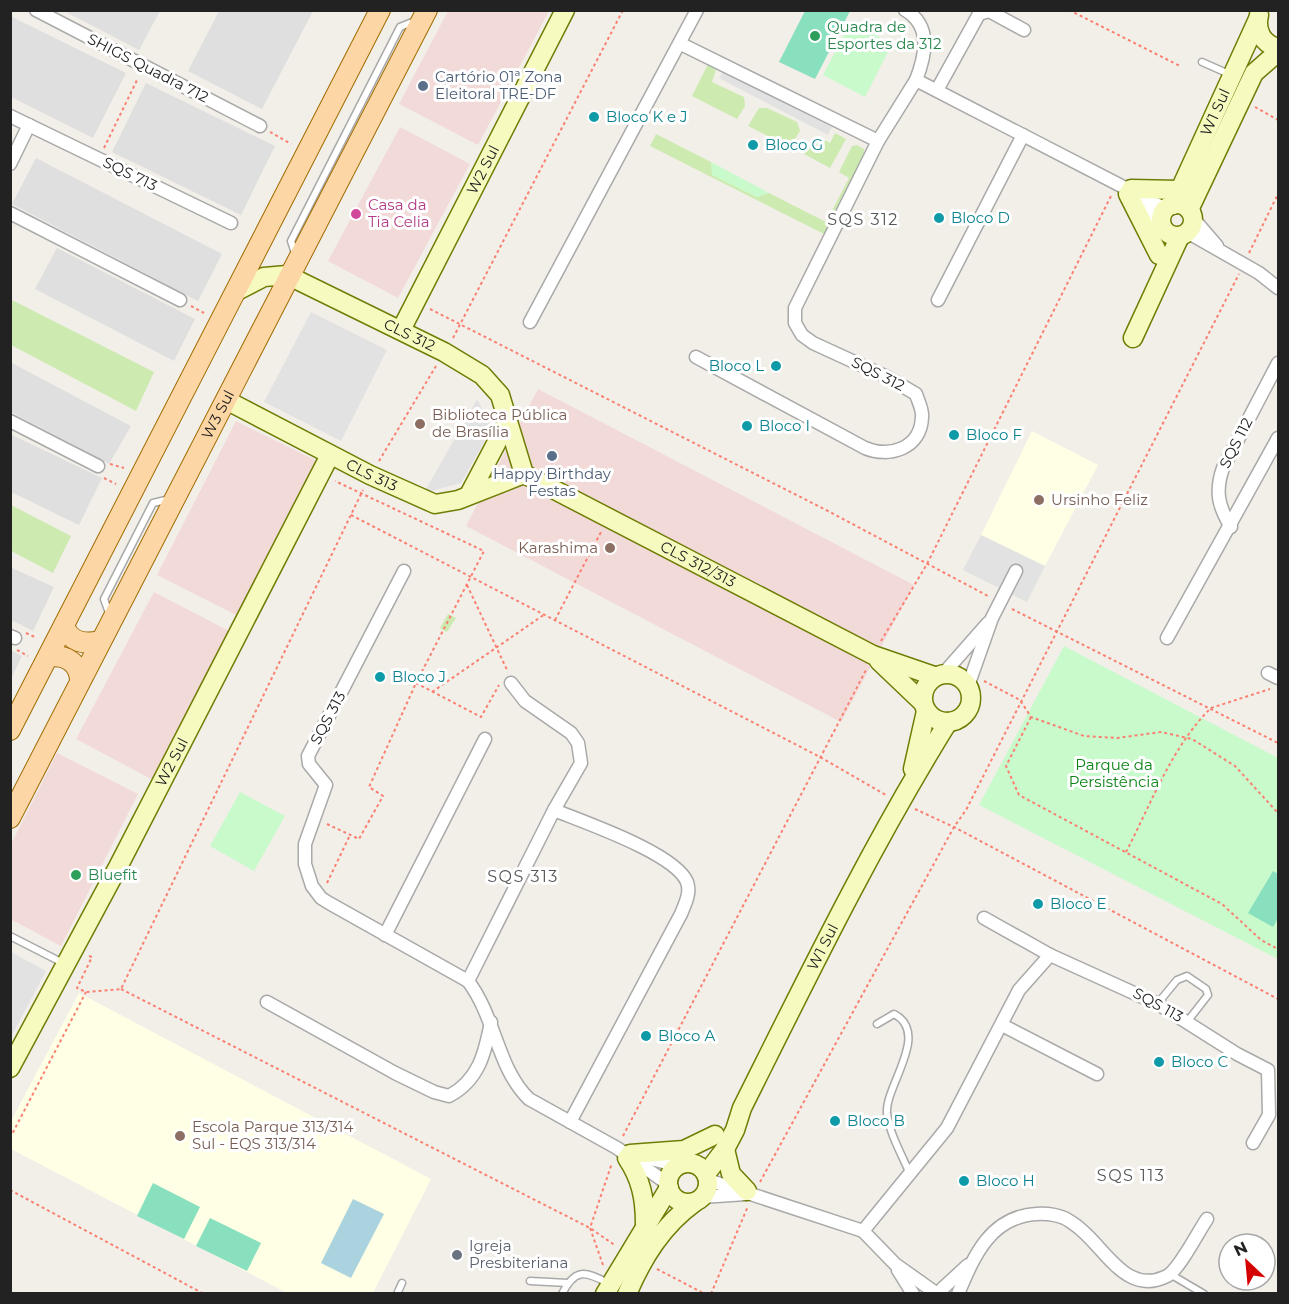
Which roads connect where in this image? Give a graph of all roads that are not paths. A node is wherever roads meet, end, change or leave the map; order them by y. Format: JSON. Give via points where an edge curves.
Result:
{"nodes":[{"id":1,"x":36,"y":10,"type":"edge"},
{"id":2,"x":565,"y":10,"type":"edge"},
{"id":3,"x":697,"y":10,"type":"edge"},
{"id":4,"x":905,"y":10,"type":"edge"},
{"id":5,"x":426,"y":14,"type":"edge"},
{"id":6,"x":1259,"y":15,"type":"edge"},
{"id":7,"x":374,"y":16,"type":"edge"},
{"id":8,"x":1024,"y":30,"type":"dead end"},
{"id":9,"x":681,"y":44,"type":"junction"},
{"id":10,"x":1278,"y":50,"type":"edge"},
{"id":11,"x":1202,"y":62,"type":"dead end"},
{"id":12,"x":1233,"y":76,"type":"junction"},
{"id":13,"x":916,"y":80,"type":"junction"},
{"id":14,"x":937,"y":90,"type":"junction"},
{"id":15,"x":10,"y":116,"type":"edge"},
{"id":16,"x":29,"y":125,"type":"junction"},
{"id":17,"x":260,"y":126,"type":"road end"},
{"id":18,"x":1023,"y":135,"type":"junction"},
{"id":19,"x":878,"y":141,"type":"junction"},
{"id":20,"x":10,"y":164,"type":"edge"},
{"id":21,"x":1125,"y":189,"type":"junction"},
{"id":22,"x":10,"y":213,"type":"edge"},
{"id":23,"x":1177,"y":217,"type":"junction"},
{"id":24,"x":231,"y":223,"type":"dead end"},
{"id":25,"x":1159,"y":255,"type":"junction"},
{"id":26,"x":295,"y":269,"type":"junction"},
{"id":27,"x":1158,"y":282,"type":"junction"},
{"id":28,"x":1278,"y":288,"type":"edge"},
{"id":29,"x":235,"y":292,"type":"junction"},
{"id":30,"x":180,"y":300,"type":"road end"},
{"id":31,"x":938,"y":300,"type":"dead end"},
{"id":32,"x":530,"y":322,"type":"dead end"},
{"id":33,"x":401,"y":330,"type":"junction"},
{"id":34,"x":1133,"y":338,"type":"dead end"},
{"id":35,"x":696,"y":357,"type":"dead end"},
{"id":36,"x":1278,"y":363,"type":"edge"},
{"id":37,"x":226,"y":400,"type":"junction"},
{"id":38,"x":10,"y":421,"type":"edge"},
{"id":39,"x":508,"y":421,"type":"junction"},
{"id":40,"x":1278,"y":438,"type":"edge"},
{"id":41,"x":330,"y":455,"type":"junction"},
{"id":42,"x":98,"y":465,"type":"dead end"},
{"id":43,"x":524,"y":474,"type":"junction"},
{"id":44,"x":469,"y":495,"type":"junction"},
{"id":45,"x":1231,"y":527,"type":"junction"},
{"id":46,"x":1016,"y":571,"type":"dead end"},
{"id":47,"x":404,"y":572,"type":"dead end"},
{"id":48,"x":992,"y":618,"type":"junction"},
{"id":49,"x":64,"y":626,"type":"junction"},
{"id":50,"x":1167,"y":638,"type":"dead end"},
{"id":51,"x":100,"y":641,"type":"junction"},
{"id":52,"x":873,"y":655,"type":"junction"},
{"id":53,"x":48,"y":657,"type":"junction"},
{"id":54,"x":939,"y":675,"type":"junction"},
{"id":55,"x":80,"y":680,"type":"junction"},
{"id":56,"x":970,"y":681,"type":"junction"},
{"id":57,"x":511,"y":683,"type":"dead end"},
{"id":58,"x":924,"y":707,"type":"junction"},
{"id":59,"x":948,"y":722,"type":"junction"},
{"id":60,"x":10,"y":730,"type":"edge"},
{"id":61,"x":485,"y":739,"type":"dead end"},
{"id":62,"x":909,"y":786,"type":"junction"},
{"id":63,"x":554,"y":810,"type":"junction"},
{"id":64,"x":10,"y":818,"type":"edge"},
{"id":65,"x":984,"y":918,"type":"dead end"},
{"id":66,"x":385,"y":935,"type":"junction"},
{"id":67,"x":10,"y":936,"type":"edge"},
{"id":68,"x":1050,"y":955,"type":"junction"},
{"id":69,"x":70,"y":957,"type":"junction"},
{"id":70,"x":468,"y":981,"type":"junction"},
{"id":71,"x":267,"y":1002,"type":"dead end"},
{"id":72,"x":1158,"y":1004,"type":"junction"},
{"id":73,"x":491,"y":1021,"type":"junction"},
{"id":74,"x":1187,"y":1022,"type":"junction"},
{"id":75,"x":877,"y":1024,"type":"dead end"},
{"id":76,"x":1002,"y":1025,"type":"junction"},
{"id":77,"x":10,"y":1068,"type":"edge"},
{"id":78,"x":1273,"y":1072,"type":"edge"},
{"id":79,"x":1097,"y":1074,"type":"dead end"},
{"id":80,"x":570,"y":1122,"type":"junction"},
{"id":81,"x":720,"y":1142,"type":"junction"},
{"id":82,"x":1253,"y":1143,"type":"dead end"},
{"id":83,"x":624,"y":1153,"type":"junction"},
{"id":84,"x":910,"y":1175,"type":"junction"},
{"id":85,"x":697,"y":1180,"type":"junction"},
{"id":86,"x":669,"y":1186,"type":"junction"},
{"id":87,"x":750,"y":1193,"type":"junction"},
{"id":88,"x":1207,"y":1220,"type":"dead end"},
{"id":89,"x":645,"y":1226,"type":"junction"},
{"id":90,"x":863,"y":1231,"type":"junction"},
{"id":91,"x":635,"y":1258,"type":"junction"},
{"id":92,"x":972,"y":1263,"type":"junction"},
{"id":93,"x":895,"y":1264,"type":"junction"},
{"id":94,"x":1170,"y":1274,"type":"junction"},
{"id":95,"x":530,"y":1281,"type":"dead end"},
{"id":96,"x":568,"y":1282,"type":"junction"},
{"id":97,"x":402,"y":1283,"type":"dead end"},
{"id":98,"x":608,"y":1289,"type":"edge"},
{"id":99,"x":940,"y":1292,"type":"edge"},
{"id":100,"x":397,"y":1293,"type":"edge"},
{"id":101,"x":562,"y":1293,"type":"edge"},
{"id":102,"x":627,"y":1293,"type":"edge"},
{"id":103,"x":913,"y":1293,"type":"edge"},
{"id":104,"x":958,"y":1293,"type":"edge"},
{"id":105,"x":1204,"y":1293,"type":"edge"}],
"edges":[{"from":1,"to":17,"type":"street","name":"SHIGS Quadra 712"},
{"from":2,"to":33,"type":"street","name":"W2 Sul"},
{"from":3,"to":9,"type":"street"},
{"from":4,"to":13,"type":"street","name":"SQS 312","via":[[925,39],[926,55]]},
{"from":5,"to":26,"type":"main road","name":"W3 Sul"},
{"from":6,"to":10,"type":"street","via":[[1261,36]]},
{"from":6,"to":12,"type":"street","name":"W1 Sul"},
{"from":7,"to":29,"type":"main road"},
{"from":8,"to":14,"type":"street","via":[[988,11],[979,14]]},
{"from":9,"to":19,"type":"street"},
{"from":9,"to":32,"type":"street"},
{"from":10,"to":23,"type":"street","name":"W1 Sul","via":[[1254,73]]},
{"from":11,"to":12,"type":"lane"},
{"from":12,"to":23,"type":"street","name":"W1 Sul"},
{"from":13,"to":14,"type":"street"},
{"from":13,"to":19,"type":"street","name":"SQS 312"},
{"from":14,"to":18,"type":"street"},
{"from":15,"to":16,"type":"street","name":"SQS 713"},
{"from":16,"to":20,"type":"street"},
{"from":16,"to":24,"type":"street","name":"SQS 713"},
{"from":18,"to":21,"type":"street"},
{"from":18,"to":31,"type":"street"},
{"from":19,"to":35,"type":"street","name":"SQS 312","via":[[795,308],[795,323],[813,343],[916,394],[923,416],[911,443],[899,451],[876,453]]},
{"from":21,"to":23,"type":"street"},
{"from":21,"to":23,"type":"street"},
{"from":21,"to":25,"type":"street"},
{"from":22,"to":30,"type":"street"},
{"from":23,"to":25,"type":"street","name":"W1 Sul"},
{"from":23,"to":27,"type":"street","name":"W1 Sul"},
{"from":23,"to":28,"type":"street"},
{"from":25,"to":27,"type":"street","name":"W1 Sul"},
{"from":26,"to":29,"type":"street"},
{"from":26,"to":33,"type":"street","name":"CLS 312"},
{"from":26,"to":37,"type":"main road","name":"W3 Sul"},
{"from":27,"to":34,"type":"street","name":"W1 Sul"},
{"from":29,"to":49,"type":"main road"},
{"from":33,"to":39,"type":"street","name":"CLS 312","via":[[482,375],[500,395]]},
{"from":36,"to":45,"type":"street","name":"SQS 112","via":[[1218,483],[1217,497]]},
{"from":37,"to":41,"type":"street","name":"CLS 313"},
{"from":37,"to":51,"type":"main road","name":"W3 Sul"},
{"from":38,"to":42,"type":"street"},
{"from":39,"to":43,"type":"street","name":"CLS 312"},
{"from":39,"to":44,"type":"street"},
{"from":40,"to":45,"type":"street"},
{"from":41,"to":44,"type":"street","name":"CLS 313","via":[[435,504]]},
{"from":41,"to":69,"type":"street","name":"W2 Sul"},
{"from":43,"to":44,"type":"street","name":"CLS 313"},
{"from":43,"to":52,"type":"street","name":"CLS 312/313"},
{"from":45,"to":50,"type":"street"},
{"from":46,"to":48,"type":"street"},
{"from":47,"to":66,"type":"street","name":"SQS 313","via":[[308,756],[309,764],[326,785],[305,844],[306,874],[320,897]]},
{"from":48,"to":54,"type":"street"},
{"from":48,"to":56,"type":"street"},
{"from":49,"to":51,"type":"main road","via":[[73,639]]},
{"from":49,"to":53,"type":"main road"},
{"from":51,"to":55,"type":"main road","name":"W3 Sul"},
{"from":52,"to":54,"type":"street","name":"CLS 312/313"},
{"from":52,"to":58,"type":"street","name":"CLS 312/313"},
{"from":53,"to":55,"type":"main road","via":[[61,656],[72,662]]},
{"from":53,"to":60,"type":"main road"},
{"from":54,"to":56,"type":"street","via":[[954,674]]},
{"from":54,"to":58,"type":"street","via":[[922,692]]},
{"from":55,"to":64,"type":"main road","name":"W3 Sul"},
{"from":56,"to":59,"type":"street","via":[[971,695],[965,713]]},
{"from":57,"to":63,"type":"street","via":[[525,701],[571,733],[578,743],[581,762]]},
{"from":58,"to":59,"type":"street","via":[[940,721]]},
{"from":58,"to":62,"type":"street","name":"W1 Sul"},
{"from":59,"to":62,"type":"street","name":"W1 Sul"},
{"from":61,"to":66,"type":"street"},
{"from":62,"to":81,"type":"street","name":"W1 Sul","via":[[823,945],[742,1108]]},
{"from":63,"to":70,"type":"street"},
{"from":63,"to":80,"type":"street","via":[[629,840],[681,873],[688,888],[681,914]]},
{"from":65,"to":68,"type":"street","name":"SQS 113"},
{"from":66,"to":70,"type":"street"},
{"from":67,"to":69,"type":"lane"},
{"from":68,"to":72,"type":"street","name":"SQS 113"},
{"from":68,"to":76,"type":"street","via":[[1018,990]]},
{"from":69,"to":77,"type":"street","name":"W2 Sul"},
{"from":70,"to":73,"type":"street"},
{"from":71,"to":73,"type":"street","via":[[395,1073],[449,1096],[465,1086],[481,1065]]},
{"from":72,"to":74,"type":"street","name":"SQS 113"},
{"from":72,"to":74,"type":"lane","via":[[1178,980],[1187,976],[1206,989],[1208,995]]},
{"from":73,"to":80,"type":"street","via":[[517,1088]]},
{"from":74,"to":78,"type":"street","name":"SQS 113"},
{"from":75,"to":84,"type":"lane","via":[[894,1014],[906,1029],[908,1051],[890,1093],[888,1115]]},
{"from":76,"to":79,"type":"street"},
{"from":76,"to":84,"type":"street","via":[[948,1128]]},
{"from":78,"to":82,"type":"street","name":"SQS 113","via":[[1269,1115]]},
{"from":80,"to":83,"type":"street"},
{"from":81,"to":83,"type":"street","via":[[684,1150]]},
{"from":81,"to":85,"type":"street","name":"W1 Sul"},
{"from":81,"to":87,"type":"street","via":[[731,1174]]},
{"from":83,"to":85,"type":"street"},
{"from":83,"to":86,"type":"street"},
{"from":83,"to":89,"type":"street","via":[[640,1181]]},
{"from":84,"to":90,"type":"street"},
{"from":85,"to":86,"type":"street","name":"W1 Sul","via":[[671,1174]]},
{"from":85,"to":86,"type":"street","via":[[684,1203],[674,1197]]},
{"from":85,"to":87,"type":"street"},
{"from":85,"to":87,"type":"street"},
{"from":85,"to":91,"type":"street","name":"W1 Sul","via":[[669,1222]]},
{"from":86,"to":89,"type":"street","name":"W1 Sul"},
{"from":87,"to":90,"type":"street"},
{"from":88,"to":94,"type":"street"},
{"from":89,"to":91,"type":"street","name":"W1 Sul"},
{"from":90,"to":93,"type":"street"},
{"from":91,"to":98,"type":"street","name":"W1 Sul"},
{"from":91,"to":102,"type":"street","name":"W1 Sul"},
{"from":92,"to":94,"type":"street","via":[[985,1239],[1001,1224],[1023,1215],[1047,1213],[1071,1221],[1121,1272],[1137,1280],[1153,1282]]},
{"from":92,"to":99,"type":"street"},
{"from":92,"to":104,"type":"street"},
{"from":93,"to":99,"type":"street"},
{"from":93,"to":103,"type":"street"},
{"from":94,"to":105,"type":"lane"},
{"from":95,"to":96,"type":"lane"},
{"from":96,"to":98,"type":"lane","via":[[582,1274],[591,1275]]},
{"from":96,"to":101,"type":"lane"},
{"from":97,"to":100,"type":"lane"}]}
